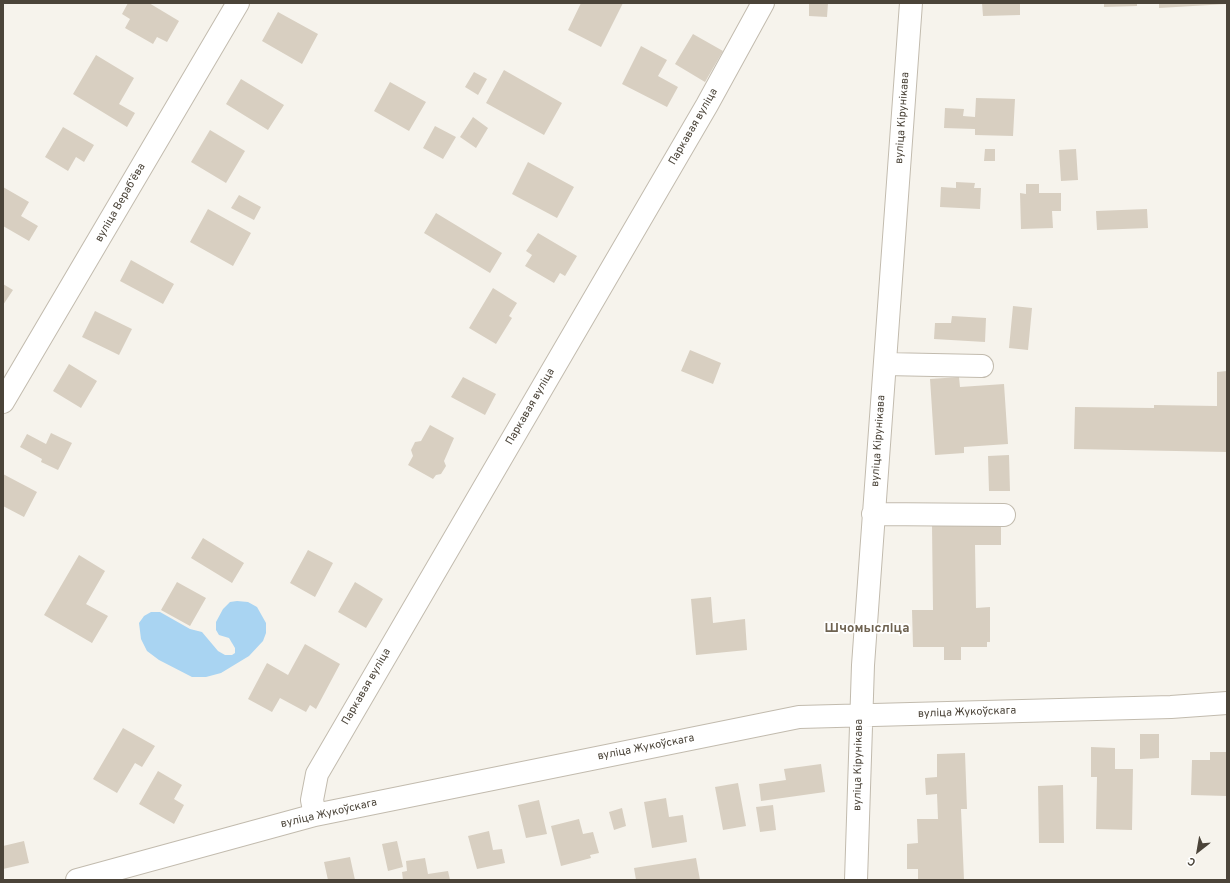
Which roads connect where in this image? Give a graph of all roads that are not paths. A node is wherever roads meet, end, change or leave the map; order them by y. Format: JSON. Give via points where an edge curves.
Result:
{"nodes":[{"id":1,"x":238,"y":3,"type":"edge"},
{"id":2,"x":763,"y":3,"type":"edge"},
{"id":3,"x":911,"y":3,"type":"edge"},
{"id":4,"x":885,"y":364,"type":"junction"},
{"id":5,"x":982,"y":366,"type":"dead end"},
{"id":6,"x":3,"y":402,"type":"edge"},
{"id":7,"x":873,"y":514,"type":"junction"},
{"id":8,"x":1004,"y":515,"type":"dead end"},
{"id":9,"x":1227,"y":703,"type":"edge"},
{"id":10,"x":860,"y":715,"type":"junction"},
{"id":11,"x":315,"y":816,"type":"junction"},
{"id":12,"x":77,"y":880,"type":"edge"},
{"id":13,"x":856,"y":880,"type":"edge"}],
"edges":[{"from":1,"to":6,"type":"street","name":"вуліца Верабʼёва"},
{"from":2,"to":11,"type":"street","name":"Паркавая вуліца","via":[[703,112],[317,774],[312,800]]},
{"from":3,"to":4,"type":"street","name":"вуліца Кірунікава"},
{"from":4,"to":5,"type":"street"},
{"from":4,"to":7,"type":"street","name":"вуліца Кірунікава"},
{"from":7,"to":8,"type":"street"},
{"from":7,"to":10,"type":"street","name":"вуліца Кірунікава"},
{"from":9,"to":10,"type":"street","name":"вуліца Жукоўскага","via":[[1163,708]]},
{"from":10,"to":11,"type":"street","name":"вуліца Жукоўскага","via":[[799,717]]},
{"from":10,"to":13,"type":"street","name":"вуліца Кірунікава"},
{"from":11,"to":12,"type":"street","name":"вуліца Жукоўскага"}]}
